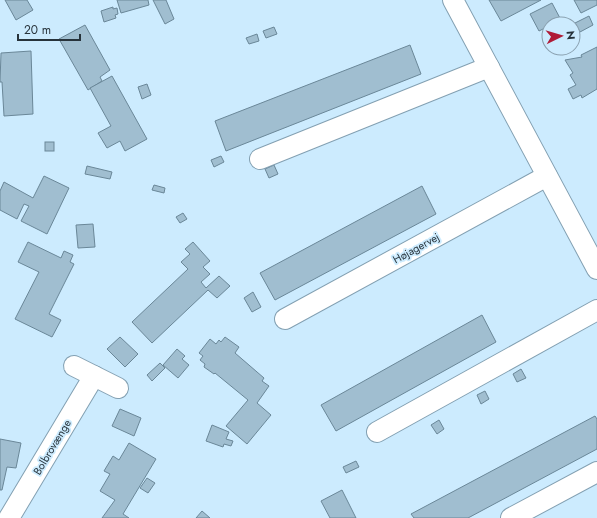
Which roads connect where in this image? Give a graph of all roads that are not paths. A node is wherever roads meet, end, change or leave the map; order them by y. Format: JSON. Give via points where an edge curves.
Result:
{"nodes":[{"id":1,"x":453,"y":0,"type":"edge"},
{"id":2,"x":489,"y":67,"type":"junction"},
{"id":3,"x":260,"y":159,"type":"dead end"},
{"id":4,"x":547,"y":176,"type":"junction"},
{"id":5,"x":597,"y":269,"type":"edge"},
{"id":6,"x":597,"y":310,"type":"edge"},
{"id":7,"x":285,"y":319,"type":"dead end"},
{"id":8,"x":74,"y":366,"type":"dead end"},
{"id":9,"x":94,"y":376,"type":"junction"},
{"id":10,"x":118,"y":388,"type":"dead end"},
{"id":11,"x":377,"y":432,"type":"dead end"},
{"id":12,"x":597,"y":472,"type":"edge"},
{"id":13,"x":9,"y":518,"type":"edge"},
{"id":14,"x":511,"y":518,"type":"edge"}],
"edges":[{"from":1,"to":2,"type":"street"},
{"from":2,"to":3,"type":"street"},
{"from":2,"to":4,"type":"street"},
{"from":4,"to":5,"type":"street"},
{"from":4,"to":7,"type":"street","name":"Højagervej"},
{"from":6,"to":11,"type":"street"},
{"from":8,"to":9,"type":"street"},
{"from":9,"to":10,"type":"street"},
{"from":9,"to":13,"type":"street","name":"Bolbrovænge"},
{"from":12,"to":14,"type":"street"}]}
